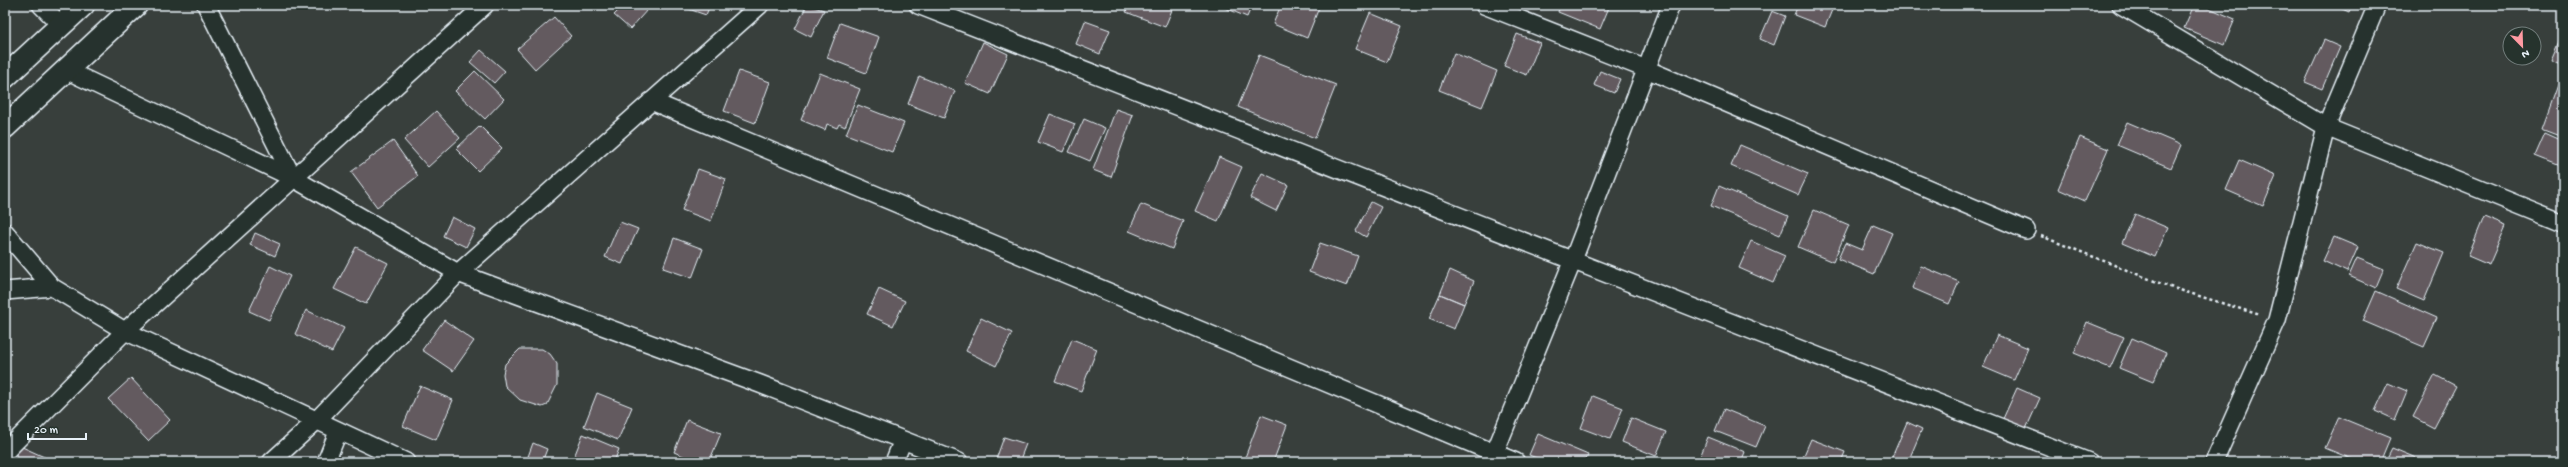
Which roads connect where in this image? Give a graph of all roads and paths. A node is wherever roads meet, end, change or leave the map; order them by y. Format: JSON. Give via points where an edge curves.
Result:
{"nodes":[{"id":1,"x":42,"y":5,"type":"edge"},
{"id":2,"x":84,"y":5,"type":"edge"},
{"id":3,"x":136,"y":5,"type":"edge"},
{"id":4,"x":206,"y":5,"type":"edge"},
{"id":5,"x":485,"y":5,"type":"edge"},
{"id":6,"x":760,"y":5,"type":"edge"},
{"id":7,"x":918,"y":5,"type":"edge"},
{"id":8,"x":1484,"y":5,"type":"edge"},
{"id":9,"x":1671,"y":5,"type":"edge"},
{"id":10,"x":2121,"y":5,"type":"edge"},
{"id":11,"x":2377,"y":5,"type":"edge"},
{"id":12,"x":61,"y":25,"type":"junction"},
{"id":13,"x":1646,"y":69,"type":"junction"},
{"id":14,"x":66,"y":70,"type":"junction"},
{"id":15,"x":5,"y":77,"type":"edge"},
{"id":16,"x":651,"y":101,"type":"junction"},
{"id":17,"x":5,"y":127,"type":"edge"},
{"id":18,"x":2326,"y":127,"type":"junction"},
{"id":19,"x":293,"y":178,"type":"junction"},
{"id":20,"x":2563,"y":223,"type":"edge"},
{"id":21,"x":2026,"y":230,"type":"joint"},
{"id":22,"x":5,"y":232,"type":"edge"},
{"id":23,"x":1573,"y":260,"type":"junction"},
{"id":24,"x":458,"y":273,"type":"junction"},
{"id":25,"x":52,"y":287,"type":"junction"},
{"id":26,"x":5,"y":291,"type":"edge"},
{"id":27,"x":2277,"y":320,"type":"junction"},
{"id":28,"x":125,"y":331,"type":"junction"},
{"id":29,"x":315,"y":422,"type":"junction"},
{"id":30,"x":338,"y":432,"type":"junction"},
{"id":31,"x":903,"y":440,"type":"junction"},
{"id":32,"x":5,"y":452,"type":"edge"},
{"id":33,"x":1493,"y":458,"type":"edge"},
{"id":34,"x":271,"y":462,"type":"edge"},
{"id":35,"x":326,"y":462,"type":"edge"},
{"id":36,"x":406,"y":462,"type":"edge"},
{"id":37,"x":894,"y":462,"type":"edge"},
{"id":38,"x":960,"y":462,"type":"edge"},
{"id":39,"x":1516,"y":462,"type":"edge"},
{"id":40,"x":2089,"y":462,"type":"edge"},
{"id":41,"x":2214,"y":462,"type":"edge"}],
"edges":[{"from":1,"to":12,"type":"street"},
{"from":2,"to":12,"type":"main road"},
{"from":3,"to":14,"type":"main road"},
{"from":4,"to":19,"type":"street"},
{"from":5,"to":19,"type":"street"},
{"from":6,"to":16,"type":"street"},
{"from":7,"to":23,"type":"street"},
{"from":8,"to":13,"type":"street"},
{"from":9,"to":13,"type":"street"},
{"from":10,"to":18,"type":"street"},
{"from":11,"to":18,"type":"street"},
{"from":12,"to":15,"type":"main road"},
{"from":13,"to":21,"type":"street"},
{"from":13,"to":23,"type":"street"},
{"from":14,"to":17,"type":"main road"},
{"from":14,"to":19,"type":"street"},
{"from":16,"to":24,"type":"street"},
{"from":16,"to":33,"type":"street"},
{"from":18,"to":20,"type":"street"},
{"from":18,"to":27,"type":"street"},
{"from":19,"to":24,"type":"street"},
{"from":19,"to":28,"type":"street"},
{"from":21,"to":27,"type":"path","via":[[2167,286]]},
{"from":22,"to":25,"type":"street"},
{"from":23,"to":33,"type":"street"},
{"from":23,"to":40,"type":"street"},
{"from":24,"to":29,"type":"street"},
{"from":24,"to":31,"type":"street","via":[[760,384]]},
{"from":25,"to":26,"type":"street"},
{"from":25,"to":28,"type":"street"},
{"from":27,"to":41,"type":"street"},
{"from":28,"to":29,"type":"street"},
{"from":28,"to":32,"type":"street"},
{"from":29,"to":30,"type":"street"},
{"from":29,"to":34,"type":"street"},
{"from":30,"to":35,"type":"street"},
{"from":30,"to":36,"type":"street"},
{"from":31,"to":37,"type":"street"},
{"from":31,"to":38,"type":"street"},
{"from":33,"to":39,"type":"street"}]}
